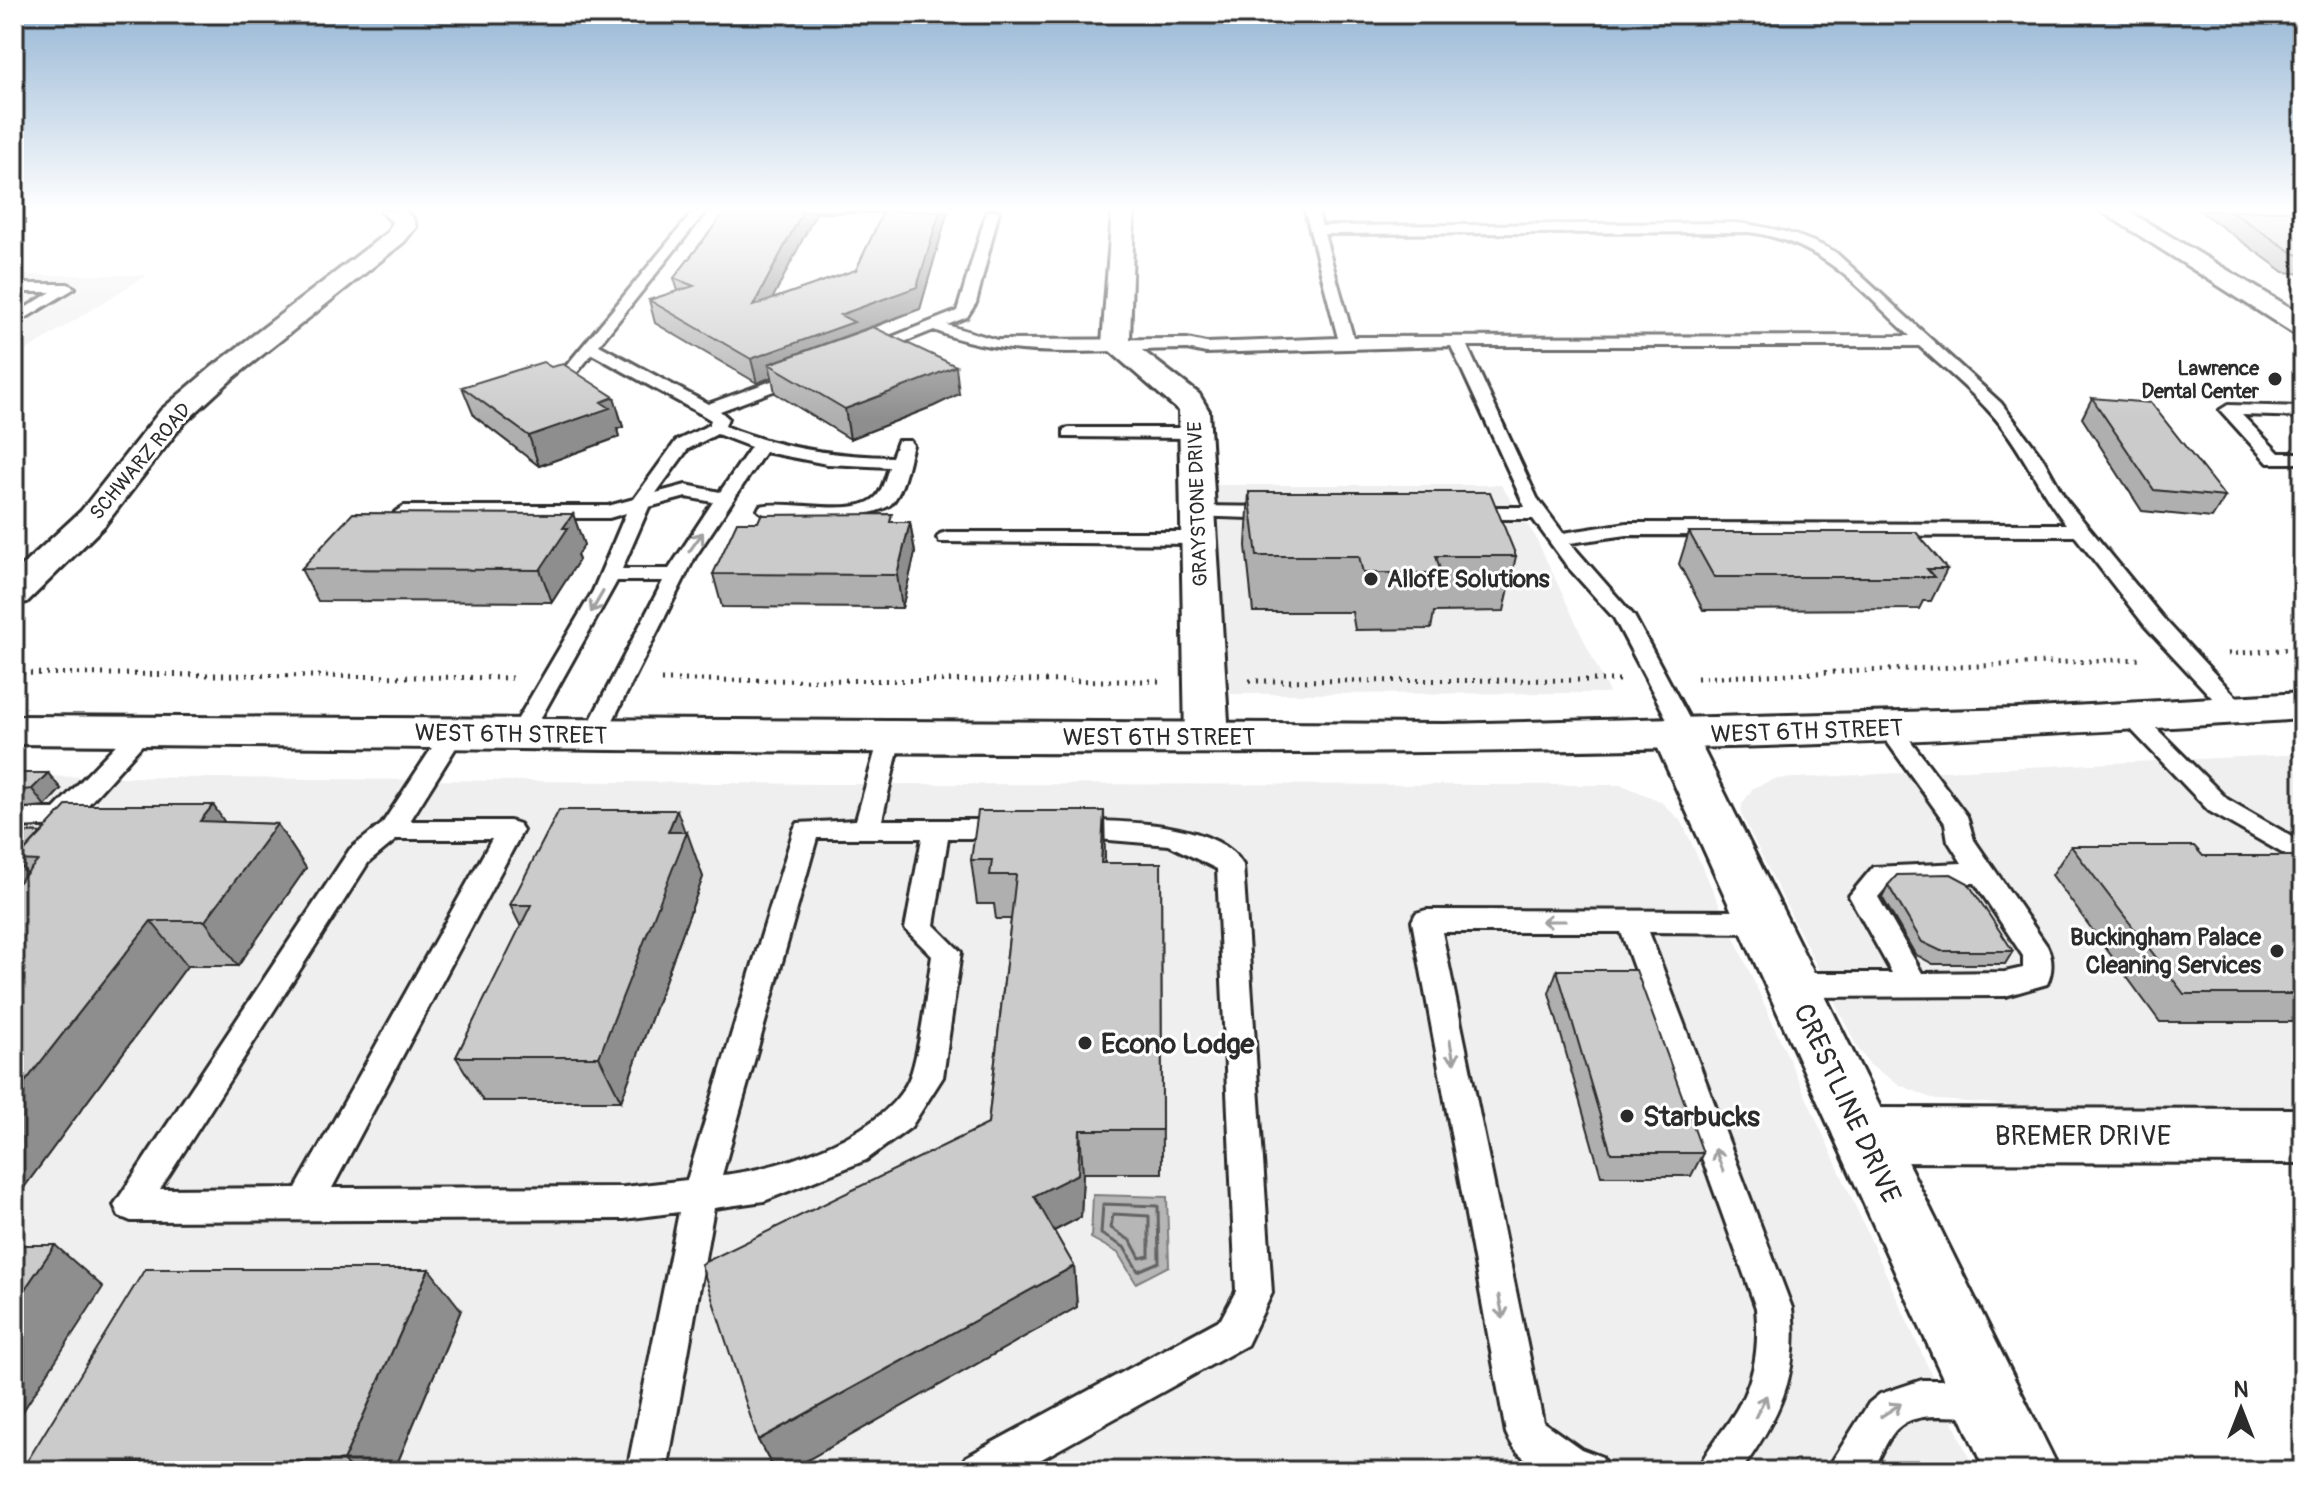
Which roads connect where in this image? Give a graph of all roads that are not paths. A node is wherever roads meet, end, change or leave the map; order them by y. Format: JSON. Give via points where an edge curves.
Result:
{"nodes":[{"id":1,"x":341,"y":280,"type":"edge"},
{"id":2,"x":644,"y":280,"type":"edge"},
{"id":3,"x":975,"y":280,"type":"edge"},
{"id":4,"x":1119,"y":280,"type":"edge"},
{"id":5,"x":1330,"y":280,"type":"edge"},
{"id":6,"x":1858,"y":280,"type":"edge"},
{"id":7,"x":2226,"y":280,"type":"edge"},
{"id":8,"x":14,"y":288,"type":"edge"},
{"id":9,"x":14,"y":321,"type":"edge"},
{"id":10,"x":937,"y":326,"type":"junction"},
{"id":11,"x":2303,"y":327,"type":"edge"},
{"id":12,"x":1925,"y":341,"type":"junction"},
{"id":13,"x":1347,"y":342,"type":"junction"},
{"id":14,"x":1457,"y":342,"type":"junction"},
{"id":15,"x":1116,"y":344,"type":"junction"},
{"id":16,"x":590,"y":346,"type":"junction"},
{"id":17,"x":851,"y":358,"type":"edge"},
{"id":18,"x":822,"y":368,"type":"edge"},
{"id":19,"x":570,"y":371,"type":"edge"},
{"id":20,"x":2303,"y":412,"type":"edge"},
{"id":21,"x":711,"y":419,"type":"junction"},
{"id":22,"x":1070,"y":433,"type":"dead end"},
{"id":23,"x":1195,"y":433,"type":"junction"},
{"id":24,"x":759,"y":448,"type":"junction"},
{"id":25,"x":2303,"y":458,"type":"edge"},
{"id":26,"x":725,"y":499,"type":"junction"},
{"id":27,"x":642,"y":502,"type":"junction"},
{"id":28,"x":767,"y":510,"type":"dead end"},
{"id":29,"x":404,"y":512,"type":"edge"},
{"id":30,"x":1306,"y":513,"type":"edge"},
{"id":31,"x":1445,"y":513,"type":"edge"},
{"id":32,"x":1538,"y":513,"type":"junction"},
{"id":33,"x":1198,"y":525,"type":"junction"},
{"id":34,"x":2082,"y":530,"type":"junction"},
{"id":35,"x":947,"y":538,"type":"dead end"},
{"id":36,"x":1557,"y":540,"type":"junction"},
{"id":37,"x":610,"y":575,"type":"junction"},
{"id":38,"x":676,"y":575,"type":"junction"},
{"id":39,"x":14,"y":594,"type":"edge"},
{"id":40,"x":2303,"y":706,"type":"edge"},
{"id":41,"x":2237,"y":711,"type":"junction"},
{"id":42,"x":2132,"y":717,"type":"junction"},
{"id":43,"x":1890,"y":729,"type":"junction"},
{"id":44,"x":14,"y":730,"type":"edge"},
{"id":45,"x":143,"y":730,"type":"junction"},
{"id":46,"x":453,"y":733,"type":"junction"},
{"id":47,"x":521,"y":734,"type":"junction"},
{"id":48,"x":595,"y":735,"type":"junction"},
{"id":49,"x":1680,"y":735,"type":"junction"},
{"id":50,"x":889,"y":737,"type":"junction"},
{"id":51,"x":1207,"y":738,"type":"junction"},
{"id":52,"x":14,"y":818,"type":"edge"},
{"id":53,"x":61,"y":818,"type":"junction"},
{"id":54,"x":867,"y":829,"type":"junction"},
{"id":55,"x":937,"y":829,"type":"junction"},
{"id":56,"x":391,"y":830,"type":"junction"},
{"id":57,"x":92,"y":840,"type":"edge"},
{"id":58,"x":2303,"y":855,"type":"edge"},
{"id":59,"x":1982,"y":873,"type":"junction"},
{"id":60,"x":1631,"y":921,"type":"junction"},
{"id":61,"x":1762,"y":922,"type":"junction"},
{"id":62,"x":1913,"y":984,"type":"junction"},
{"id":63,"x":1792,"y":985,"type":"junction"},
{"id":64,"x":1863,"y":1135,"type":"junction"},
{"id":65,"x":2303,"y":1136,"type":"edge"},
{"id":66,"x":700,"y":1194,"type":"junction"},
{"id":67,"x":306,"y":1204,"type":"junction"},
{"id":68,"x":1989,"y":1399,"type":"junction"},
{"id":69,"x":647,"y":1471,"type":"edge"},
{"id":70,"x":980,"y":1471,"type":"edge"},
{"id":71,"x":1588,"y":1471,"type":"edge"},
{"id":72,"x":1717,"y":1471,"type":"edge"},
{"id":73,"x":1846,"y":1471,"type":"edge"},
{"id":74,"x":2023,"y":1471,"type":"edge"}],
"edges":[{"from":1,"to":39,"type":"street","name":"SCHWARZ ROAD","via":[[190,400],[151,441],[93,518]]},
{"from":2,"to":16,"type":"lane"},
{"from":3,"to":10,"type":"lane","via":[[962,314]]},
{"from":4,"to":15,"type":"street"},
{"from":5,"to":13,"type":"lane"},
{"from":6,"to":12,"type":"lane"},
{"from":7,"to":11,"type":"street"},
{"from":8,"to":9,"type":"lane","via":[[68,288]]},
{"from":10,"to":15,"type":"lane","via":[[997,345]]},
{"from":10,"to":17,"type":"lane"},
{"from":12,"to":14,"type":"lane"},
{"from":12,"to":34,"type":"lane","via":[[1995,407]]},
{"from":13,"to":14,"type":"lane"},
{"from":13,"to":15,"type":"lane","via":[[1206,348]]},
{"from":14,"to":32,"type":"lane"},
{"from":15,"to":23,"type":"street","name":"GRAYSTONE DRIVE","via":[[1188,400]]},
{"from":16,"to":19,"type":"lane"},
{"from":16,"to":21,"type":"lane"},
{"from":18,"to":21,"type":"lane"},
{"from":20,"to":25,"type":"lane","via":[[2228,410],[2274,459]]},
{"from":21,"to":24,"type":"lane"},
{"from":21,"to":27,"type":"lane","via":[[682,445]]},
{"from":22,"to":23,"type":"lane"},
{"from":23,"to":33,"type":"street","name":"GRAYSTONE DRIVE"},
{"from":24,"to":26,"type":"lane"},
{"from":24,"to":28,"type":"lane","via":[[836,461],[901,453],[885,501],[875,508]]},
{"from":26,"to":27,"type":"lane","via":[[686,491]]},
{"from":38,"to":26,"type":"lane","one_way":true},
{"from":27,"to":29,"type":"lane","via":[[609,512]]},
{"from":27,"to":37,"type":"lane"},
{"from":30,"to":33,"type":"lane"},
{"from":31,"to":32,"type":"lane"},
{"from":32,"to":36,"type":"lane"},
{"from":33,"to":35,"type":"lane"},
{"from":33,"to":51,"type":"street","name":"GRAYSTONE DRIVE"},
{"from":34,"to":36,"type":"lane","via":[[1627,529]]},
{"from":34,"to":41,"type":"lane","via":[[2154,622]]},
{"from":36,"to":49,"type":"lane","via":[[1623,616]]},
{"from":37,"to":38,"type":"lane"},
{"from":37,"to":47,"type":"lane","one_way":true},
{"from":38,"to":48,"type":"lane"},
{"from":40,"to":41,"type":"street","name":"WEST 6TH STREET"},
{"from":41,"to":42,"type":"street","name":"WEST 6TH STREET"},
{"from":42,"to":43,"type":"street","name":"WEST 6TH STREET"},
{"from":42,"to":58,"type":"lane","via":[[2218,805]]},
{"from":43,"to":49,"type":"street","name":"WEST 6TH STREET"},
{"from":43,"to":59,"type":"lane","via":[[1958,822],[1961,841]]},
{"from":44,"to":45,"type":"street","name":"WEST 6TH STREET"},
{"from":45,"to":46,"type":"street","name":"WEST 6TH STREET"},
{"from":45,"to":53,"type":"lane"},
{"from":46,"to":47,"type":"street","name":"WEST 6TH STREET"},
{"from":46,"to":56,"type":"lane"},
{"from":47,"to":48,"type":"street","name":"WEST 6TH STREET"},
{"from":48,"to":50,"type":"street","name":"WEST 6TH STREET"},
{"from":49,"to":51,"type":"street","name":"WEST 6TH STREET"},
{"from":49,"to":61,"type":"street","name":"CRESTLINE DRIVE"},
{"from":50,"to":51,"type":"street","name":"WEST 6TH STREET"},
{"from":50,"to":54,"type":"lane"},
{"from":52,"to":53,"type":"lane"},
{"from":53,"to":57,"type":"lane","via":[[111,818]]},
{"from":54,"to":55,"type":"lane"},
{"from":54,"to":66,"type":"lane","via":[[807,829]]},
{"from":55,"to":66,"type":"lane","via":[[919,929],[947,952],[927,1077],[900,1117],[854,1150],[764,1186]]},
{"from":55,"to":70,"type":"lane","via":[[1165,833],[1201,843],[1230,865],[1254,1293],[1234,1332]]},
{"from":56,"to":67,"type":"lane","via":[[510,830]]},
{"from":56,"to":67,"type":"lane","via":[[359,856],[131,1205]]},
{"from":59,"to":62,"type":"lane","via":[[1882,874],[1863,896]]},
{"from":59,"to":62,"type":"lane","via":[[2037,954],[2037,976],[2005,984]]},
{"from":60,"to":61,"type":"lane"},
{"from":60,"to":71,"type":"lane","one_way":true,"via":[[1426,921],[1526,1433]]},
{"from":72,"to":60,"type":"lane","one_way":true,"via":[[1759,1411],[1776,1373],[1774,1308]]},
{"from":61,"to":63,"type":"street","name":"CRESTLINE DRIVE"},
{"from":62,"to":63,"type":"lane"},
{"from":63,"to":64,"type":"street","name":"CRESTLINE DRIVE"},
{"from":64,"to":65,"type":"street","name":"BREMER DRIVE"},
{"from":64,"to":68,"type":"street","name":"CRESTLINE DRIVE"},
{"from":66,"to":67,"type":"lane","via":[[624,1203]]},
{"from":66,"to":69,"type":"lane"},
{"from":73,"to":68,"type":"lane","one_way":true,"via":[[1878,1420],[1894,1406],[1912,1399]]},
{"from":68,"to":74,"type":"street","name":"CRESTLINE DRIVE"}]}
